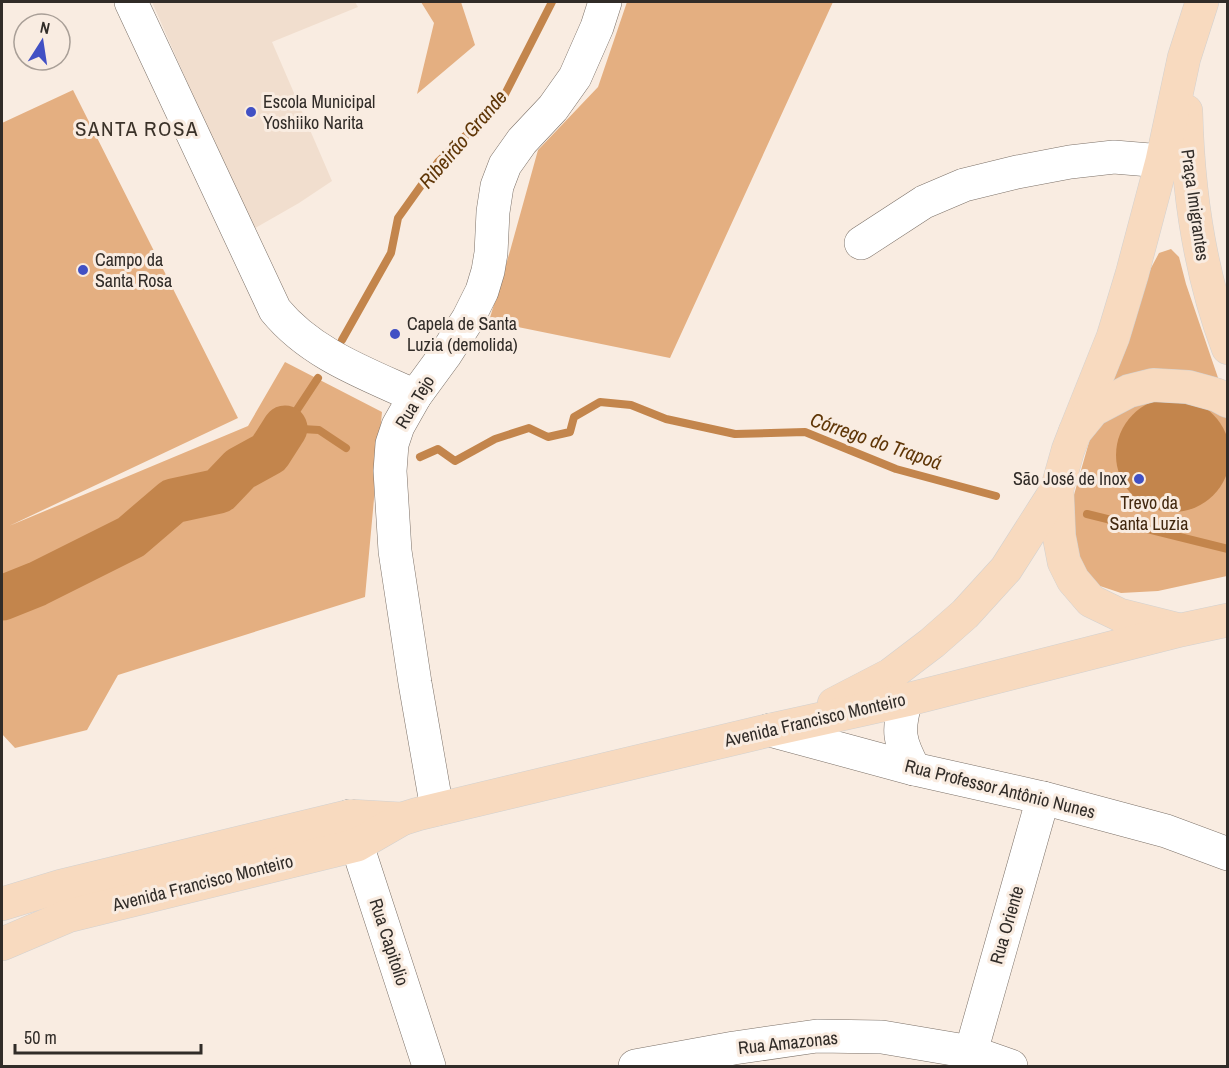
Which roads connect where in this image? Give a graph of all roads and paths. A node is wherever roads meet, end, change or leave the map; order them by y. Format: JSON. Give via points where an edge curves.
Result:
{"nodes":[{"id":1,"x":131,"y":2,"type":"edge"},
{"id":2,"x":605,"y":2,"type":"edge"},
{"id":3,"x":1202,"y":2,"type":"edge"},
{"id":4,"x":1184,"y":58,"type":"junction"},
{"id":5,"x":1162,"y":161,"type":"junction"},
{"id":6,"x":861,"y":243,"type":"dead end"},
{"id":7,"x":1227,"y":348,"type":"edge"},
{"id":8,"x":415,"y":396,"type":"junction"},
{"id":9,"x":1227,"y":401,"type":"edge"},
{"id":10,"x":1075,"y":432,"type":"junction"},
{"id":11,"x":1057,"y":489,"type":"junction"},
{"id":12,"x":1227,"y":620,"type":"edge"},
{"id":13,"x":1181,"y":630,"type":"junction"},
{"id":14,"x":906,"y":700,"type":"junction"},
{"id":15,"x":781,"y":728,"type":"junction"},
{"id":16,"x":914,"y":769,"type":"junction"},
{"id":17,"x":1042,"y":798,"type":"junction"},
{"id":18,"x":437,"y":809,"type":"junction"},
{"id":19,"x":354,"y":830,"type":"junction"},
{"id":20,"x":1227,"y":854,"type":"edge"},
{"id":21,"x":2,"y":904,"type":"edge"},
{"id":22,"x":2,"y":944,"type":"edge"},
{"id":23,"x":972,"y":1052,"type":"junction"},
{"id":24,"x":429,"y":1066,"type":"edge"},
{"id":25,"x":635,"y":1066,"type":"edge"},
{"id":26,"x":1011,"y":1066,"type":"edge"}],
"edges":[{"from":1,"to":8,"type":"street","via":[[275,310],[323,352]]},
{"from":2,"to":8,"type":"street","name":"Rua Tejo","via":[[575,77],[505,165],[497,186],[491,253],[482,291],[468,319]]},
{"from":3,"to":4,"type":"main road"},
{"from":4,"to":5,"type":"main road"},
{"from":4,"to":7,"type":"main road","name":"Praça Imigrantes","via":[[1187,156],[1194,217],[1205,276]]},
{"from":5,"to":6,"type":"street","via":[[1114,157],[1070,162],[964,185],[924,202]]},
{"from":5,"to":10,"type":"main road","via":[[1113,338]]},
{"from":8,"to":18,"type":"street","name":"Rua Tejo","via":[[398,426],[390,471],[395,551]]},
{"from":9,"to":10,"type":"main road","via":[[1188,387],[1153,385],[1129,391],[1093,410]]},
{"from":10,"to":11,"type":"main road"},
{"from":11,"to":13,"type":"main road","via":[[1059,536],[1072,580],[1091,600],[1120,615]]},
{"from":11,"to":15,"type":"main road","via":[[1006,568],[965,614],[932,643],[890,675]]},
{"from":12,"to":13,"type":"main road","name":"Avenida Francisco Monteiro"},
{"from":13,"to":14,"type":"main road","name":"Avenida Francisco Monteiro"},
{"from":14,"to":15,"type":"main road","name":"Avenida Francisco Monteiro"},
{"from":14,"to":16,"type":"street","via":[[900,736]]},
{"from":15,"to":16,"type":"street","name":"Rua Professor Antônio Nunes"},
{"from":15,"to":18,"type":"main road","name":"Avenida Francisco Monteiro"},
{"from":16,"to":17,"type":"street","name":"Rua Professor Antônio Nunes"},
{"from":17,"to":20,"type":"street","name":"Rua Professor Antônio Nunes","via":[[1166,831]]},
{"from":17,"to":23,"type":"street","name":"Rua Oriente"},
{"from":18,"to":19,"type":"main road","name":"Avenida Francisco Monteiro"},
{"from":19,"to":21,"type":"main road","name":"Avenida Francisco Monteiro","via":[[61,886]]},
{"from":19,"to":22,"type":"main road","name":"Avenida Francisco Monteiro","via":[[68,916]]},
{"from":19,"to":24,"type":"street","name":"Rua Capitolio"},
{"from":23,"to":25,"type":"street","name":"Rua Amazonas","via":[[882,1037],[817,1036]]},
{"from":23,"to":26,"type":"street","name":"Rua Amazonas"}]}
